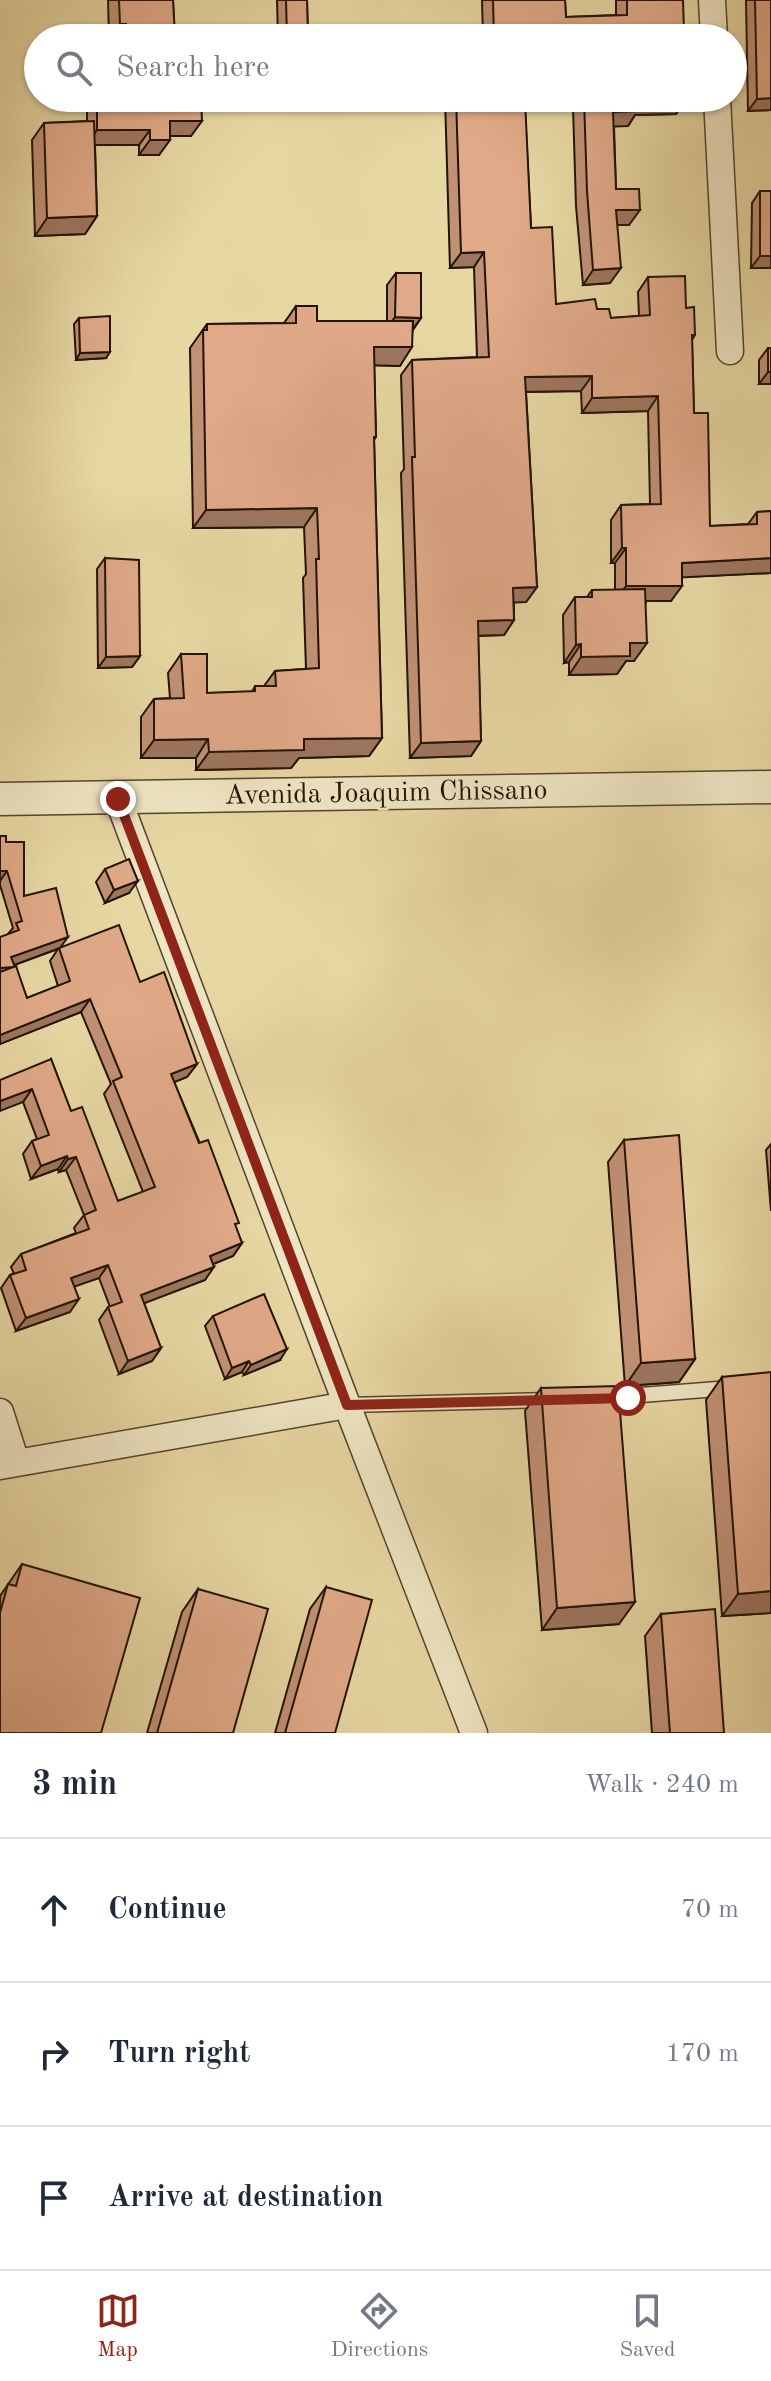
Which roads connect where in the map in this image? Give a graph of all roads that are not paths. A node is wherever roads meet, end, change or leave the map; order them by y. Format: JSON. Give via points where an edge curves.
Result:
{"nodes":[{"id":1,"x":712,"y":0,"type":"edge"},
{"id":2,"x":713,"y":24,"type":"edge"},
{"id":3,"x":718,"y":112,"type":"edge"},
{"id":4,"x":730,"y":351,"type":"dead end"},
{"id":5,"x":771,"y":787,"type":"edge"},
{"id":6,"x":0,"y":799,"type":"edge"},
{"id":7,"x":118,"y":799,"type":"junction"},
{"id":8,"x":739,"y":1387,"type":"edge"},
{"id":9,"x":566,"y":1399,"type":"edge"},
{"id":10,"x":582,"y":1399,"type":"edge"},
{"id":11,"x":347,"y":1405,"type":"junction"},
{"id":12,"x":0,"y":1412,"type":"edge"},
{"id":13,"x":8,"y":1464,"type":"edge"},
{"id":14,"x":474,"y":1733,"type":"edge"}],
"edges":[{"from":1,"to":2,"type":"street"},
{"from":3,"to":4,"type":"street"},
{"from":5,"to":7,"type":"street","name":"Avenida Joaquim Chissano"},
{"from":6,"to":7,"type":"street","name":"Avenida Joaquim Chissano"},
{"from":7,"to":11,"type":"street"},
{"from":8,"to":10,"type":"lane"},
{"from":9,"to":11,"type":"lane"},
{"from":11,"to":13,"type":"street"},
{"from":11,"to":14,"type":"street"},
{"from":12,"to":13,"type":"street"}]}
